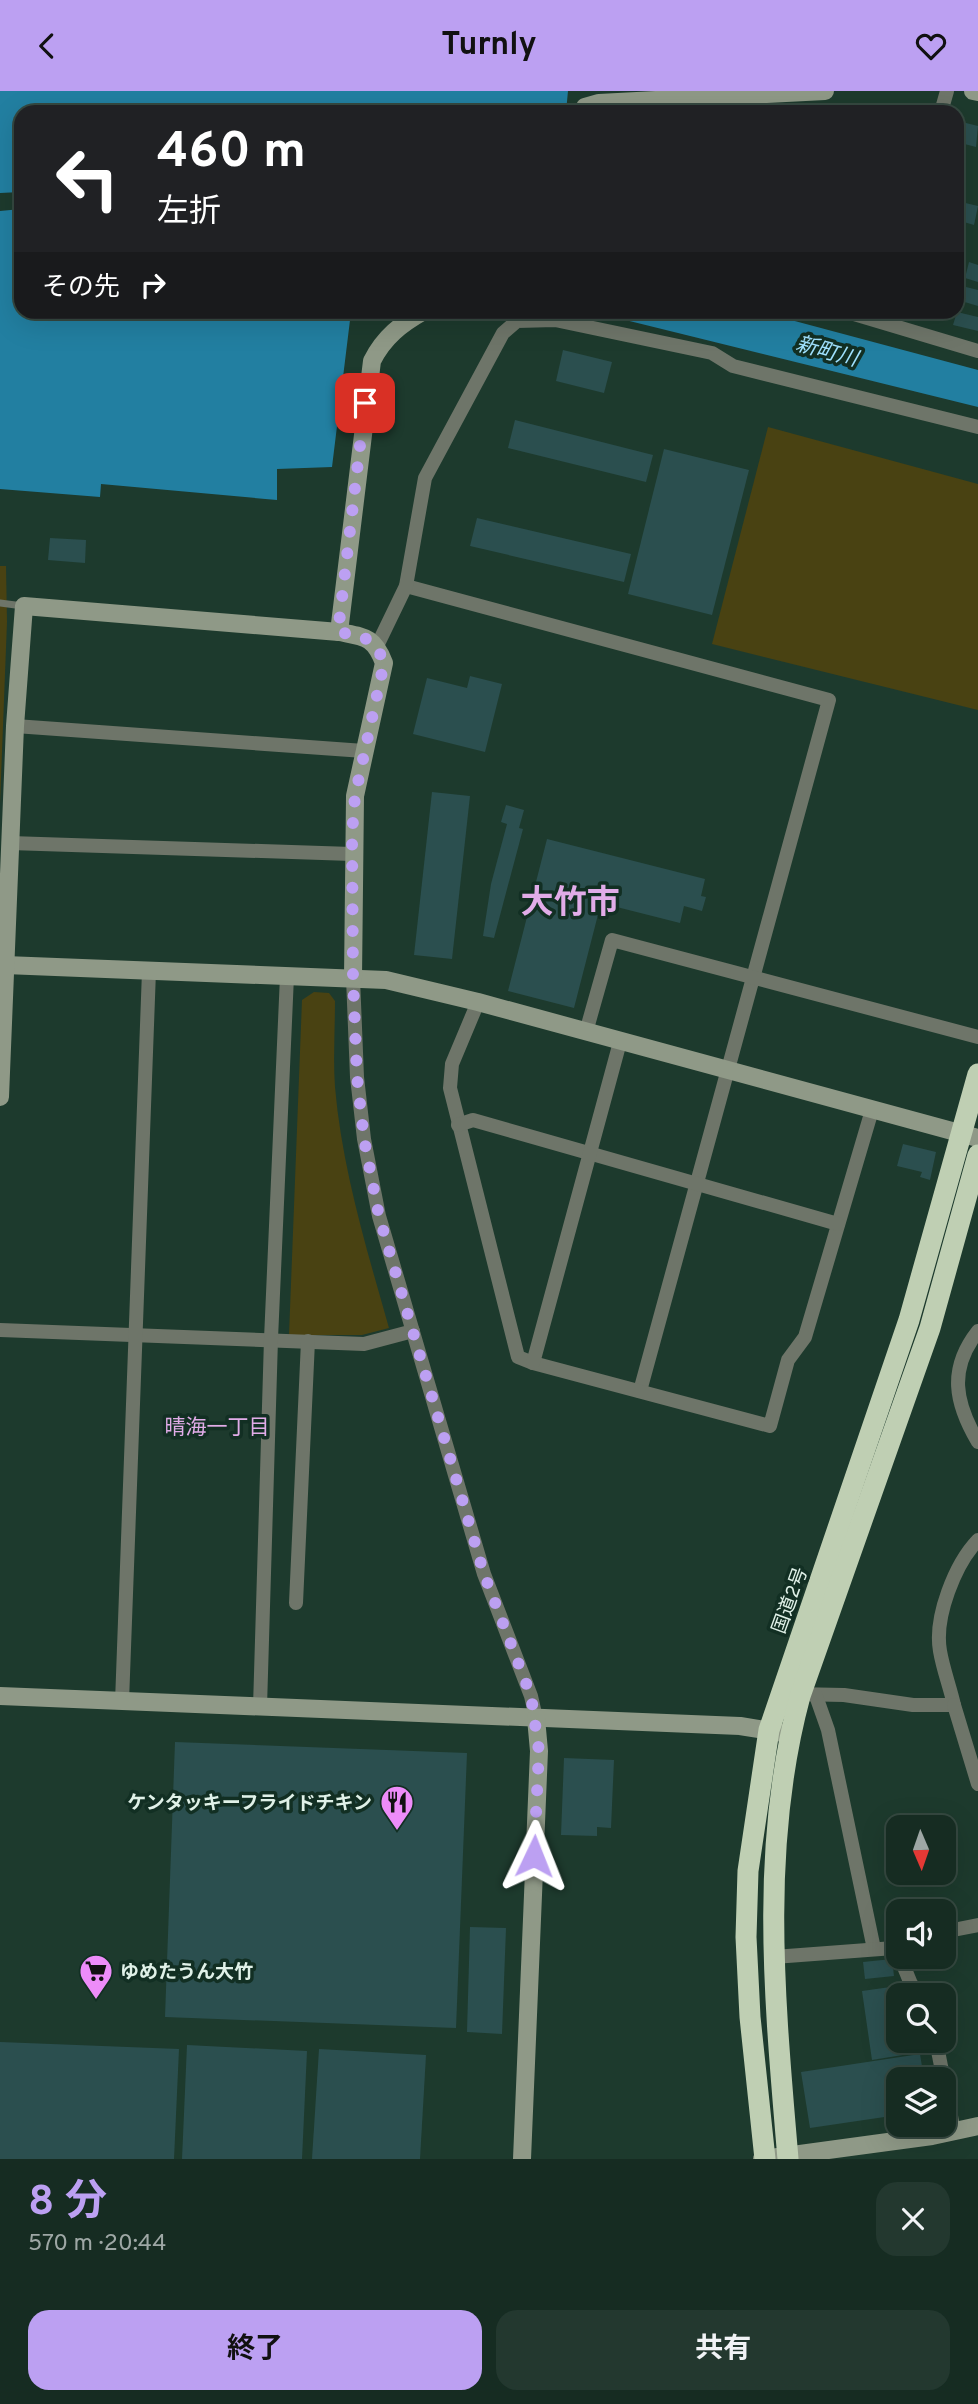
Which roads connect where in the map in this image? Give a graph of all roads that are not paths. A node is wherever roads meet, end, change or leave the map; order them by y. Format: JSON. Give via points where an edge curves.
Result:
{"nodes":[{"id":1,"x":825,"y":91,"type":"edge"},
{"id":2,"x":645,"y":105,"type":"edge"},
{"id":3,"x":409,"y":319,"type":"edge"},
{"id":4,"x":896,"y":319,"type":"edge"},
{"id":5,"x":978,"y":351,"type":"edge"},
{"id":6,"x":978,"y":427,"type":"edge"},
{"id":7,"x":406,"y":586,"type":"junction"},
{"id":8,"x":0,"y":603,"type":"edge"},
{"id":9,"x":23,"y":606,"type":"junction"},
{"id":10,"x":338,"y":632,"type":"junction"},
{"id":11,"x":377,"y":646,"type":"junction"},
{"id":12,"x":15,"y":726,"type":"junction"},
{"id":13,"x":364,"y":751,"type":"junction"},
{"id":14,"x":10,"y":843,"type":"junction"},
{"id":15,"x":352,"y":854,"type":"junction"},
{"id":16,"x":5,"y":965,"type":"junction"},
{"id":17,"x":149,"y":971,"type":"junction"},
{"id":18,"x":287,"y":975,"type":"junction"},
{"id":19,"x":353,"y":978,"type":"junction"},
{"id":20,"x":755,"y":978,"type":"junction"},
{"id":21,"x":478,"y":1002,"type":"junction"},
{"id":22,"x":586,"y":1032,"type":"junction"},
{"id":23,"x":978,"y":1037,"type":"edge"},
{"id":24,"x":620,"y":1042,"type":"junction"},
{"id":25,"x":729,"y":1072,"type":"junction"},
{"id":26,"x":978,"y":1074,"type":"edge"},
{"id":27,"x":0,"y":1097,"type":"edge"},
{"id":28,"x":872,"y":1110,"type":"junction"},
{"id":29,"x":458,"y":1125,"type":"junction"},
{"id":30,"x":970,"y":1136,"type":"edge"},
{"id":31,"x":589,"y":1153,"type":"junction"},
{"id":32,"x":978,"y":1155,"type":"edge"},
{"id":33,"x":697,"y":1184,"type":"junction"},
{"id":34,"x":838,"y":1224,"type":"junction"},
{"id":35,"x":0,"y":1330,"type":"edge"},
{"id":36,"x":413,"y":1331,"type":"junction"},
{"id":37,"x":978,"y":1331,"type":"edge"},
{"id":38,"x":135,"y":1335,"type":"junction"},
{"id":39,"x":271,"y":1339,"type":"junction"},
{"id":40,"x":308,"y":1341,"type":"junction"},
{"id":41,"x":533,"y":1363,"type":"junction"},
{"id":42,"x":640,"y":1391,"type":"junction"},
{"id":43,"x":978,"y":1442,"type":"edge"},
{"id":44,"x":978,"y":1540,"type":"edge"},
{"id":45,"x":296,"y":1603,"type":"dead end"},
{"id":46,"x":799,"y":1693,"type":"junction"},
{"id":47,"x":0,"y":1696,"type":"edge"},
{"id":48,"x":122,"y":1702,"type":"junction"},
{"id":49,"x":954,"y":1705,"type":"junction"},
{"id":50,"x":260,"y":1707,"type":"junction"},
{"id":51,"x":536,"y":1718,"type":"junction"},
{"id":52,"x":779,"y":1732,"type":"junction"},
{"id":53,"x":978,"y":1784,"type":"edge"},
{"id":54,"x":978,"y":1925,"type":"edge"},
{"id":55,"x":956,"y":1929,"type":"edge"},
{"id":56,"x":873,"y":1949,"type":"junction"},
{"id":57,"x":886,"y":1950,"type":"edge"},
{"id":58,"x":774,"y":1957,"type":"junction"},
{"id":59,"x":978,"y":2126,"type":"edge"},
{"id":60,"x":956,"y":2131,"type":"edge"},
{"id":61,"x":917,"y":2137,"type":"edge"},
{"id":62,"x":788,"y":2158,"type":"edge"},
{"id":63,"x":522,"y":2159,"type":"edge"},
{"id":64,"x":764,"y":2159,"type":"edge"}],
"edges":[{"from":1,"to":2,"type":"street"},
{"from":3,"to":10,"type":"street","via":[[380,345],[368,381]]},
{"from":4,"to":5,"type":"street"},
{"from":6,"to":7,"type":"street","via":[[733,366],[712,353],[555,320],[517,321],[503,333],[425,478]]},
{"from":7,"to":11,"type":"street"},
{"from":7,"to":20,"type":"street","via":[[829,701]]},
{"from":8,"to":9,"type":"lane"},
{"from":9,"to":10,"type":"street"},
{"from":9,"to":12,"type":"street"},
{"from":10,"to":11,"type":"street","via":[[366,638]]},
{"from":11,"to":13,"type":"street","via":[[384,663]]},
{"from":12,"to":13,"type":"street"},
{"from":12,"to":14,"type":"street"},
{"from":13,"to":15,"type":"street","via":[[355,796]]},
{"from":14,"to":15,"type":"street"},
{"from":14,"to":16,"type":"street"},
{"from":15,"to":19,"type":"street"},
{"from":16,"to":17,"type":"street"},
{"from":16,"to":27,"type":"street"},
{"from":17,"to":18,"type":"street"},
{"from":17,"to":38,"type":"street"},
{"from":18,"to":19,"type":"street"},
{"from":18,"to":39,"type":"street"},
{"from":19,"to":21,"type":"street","via":[[386,980]]},
{"from":19,"to":36,"type":"street","via":[[364,1139],[379,1216]]},
{"from":20,"to":22,"type":"street","via":[[612,940]]},
{"from":20,"to":23,"type":"street"},
{"from":20,"to":25,"type":"street"},
{"from":21,"to":22,"type":"street"},
{"from":21,"to":29,"type":"street","via":[[452,1064],[450,1088]]},
{"from":22,"to":24,"type":"street"},
{"from":24,"to":25,"type":"street"},
{"from":24,"to":31,"type":"street"},
{"from":25,"to":28,"type":"street"},
{"from":25,"to":33,"type":"street"},
{"from":26,"to":30,"type":"highway","name":"国道2号"},
{"from":28,"to":30,"type":"street"},
{"from":28,"to":34,"type":"street"},
{"from":29,"to":31,"type":"street","via":[[473,1120]]},
{"from":29,"to":41,"type":"street","via":[[518,1357]]},
{"from":30,"to":46,"type":"highway","name":"国道2号","via":[[909,1320]]},
{"from":31,"to":33,"type":"street"},
{"from":31,"to":41,"type":"street"},
{"from":32,"to":46,"type":"highway","name":"国道2号","via":[[930,1328]]},
{"from":33,"to":34,"type":"street"},
{"from":33,"to":42,"type":"street"},
{"from":34,"to":42,"type":"street","via":[[804,1337],[788,1360],[770,1426]]},
{"from":35,"to":38,"type":"street"},
{"from":36,"to":40,"type":"street","via":[[364,1345]]},
{"from":36,"to":51,"type":"street","via":[[484,1574]]},
{"from":37,"to":43,"type":"street","via":[[958,1369],[965,1422]]},
{"from":38,"to":39,"type":"street"},
{"from":38,"to":48,"type":"street"},
{"from":39,"to":40,"type":"street"},
{"from":39,"to":50,"type":"street"},
{"from":40,"to":45,"type":"street"},
{"from":41,"to":42,"type":"street"},
{"from":44,"to":49,"type":"street","via":[[956,1569],[939,1631]]},
{"from":46,"to":49,"type":"street"},
{"from":46,"to":52,"type":"highway","name":"国道2号"},
{"from":46,"to":56,"type":"street","via":[[828,1730]]},
{"from":47,"to":48,"type":"street"},
{"from":48,"to":50,"type":"street"},
{"from":49,"to":53,"type":"street"},
{"from":50,"to":51,"type":"street"},
{"from":51,"to":52,"type":"street","via":[[740,1726]]},
{"from":51,"to":63,"type":"street","via":[[539,1751]]},
{"from":52,"to":58,"type":"highway","name":"国道2号","via":[[772,1885]]},
{"from":52,"to":64,"type":"highway","name":"国道2号","via":[[748,1871],[750,2017]]},
{"from":54,"to":55,"type":"street"},
{"from":56,"to":57,"type":"street"},
{"from":56,"to":58,"type":"street"},
{"from":58,"to":62,"type":"highway","name":"国道2号"},
{"from":59,"to":60,"type":"street"},
{"from":61,"to":62,"type":"street"},
{"from":62,"to":64,"type":"street"}]}
